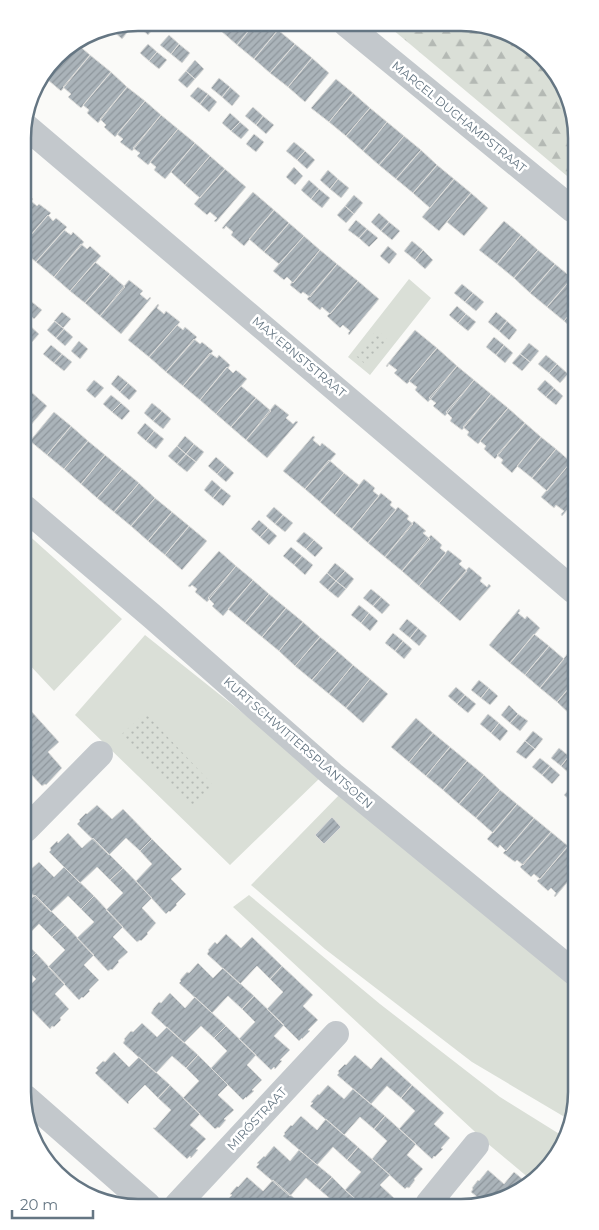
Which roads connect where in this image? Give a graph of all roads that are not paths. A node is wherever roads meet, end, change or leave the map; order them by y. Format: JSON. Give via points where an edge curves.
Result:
{"nodes":[{"id":1,"x":355,"y":31,"type":"edge"},
{"id":2,"x":31,"y":130,"type":"edge"},
{"id":3,"x":568,"y":206,"type":"edge"},
{"id":4,"x":31,"y":513,"type":"edge"},
{"id":5,"x":568,"y":586,"type":"edge"},
{"id":6,"x":100,"y":754,"type":"dead end"},
{"id":7,"x":31,"y":824,"type":"edge"},
{"id":8,"x":568,"y":967,"type":"edge"},
{"id":9,"x":336,"y":1034,"type":"dead end"},
{"id":10,"x":32,"y":1103,"type":"edge"},
{"id":11,"x":476,"y":1145,"type":"dead end"},
{"id":12,"x":141,"y":1199,"type":"edge"},
{"id":13,"x":183,"y":1199,"type":"edge"},
{"id":14,"x":432,"y":1199,"type":"edge"}],
"edges":[{"from":1,"to":3,"type":"street","name":"MARCEL DUCHAMPSTRAAT"},
{"from":2,"to":5,"type":"street","name":"MAX ERNSTSTRAAT"},
{"from":4,"to":8,"type":"street","name":"KURT SCHWITTERSPLANTSOEN","via":[[333,776]]},
{"from":6,"to":7,"type":"street"},
{"from":9,"to":13,"type":"street","name":"MIRÓSTRAAT"},
{"from":10,"to":12,"type":"street"},
{"from":11,"to":14,"type":"street"}]}
